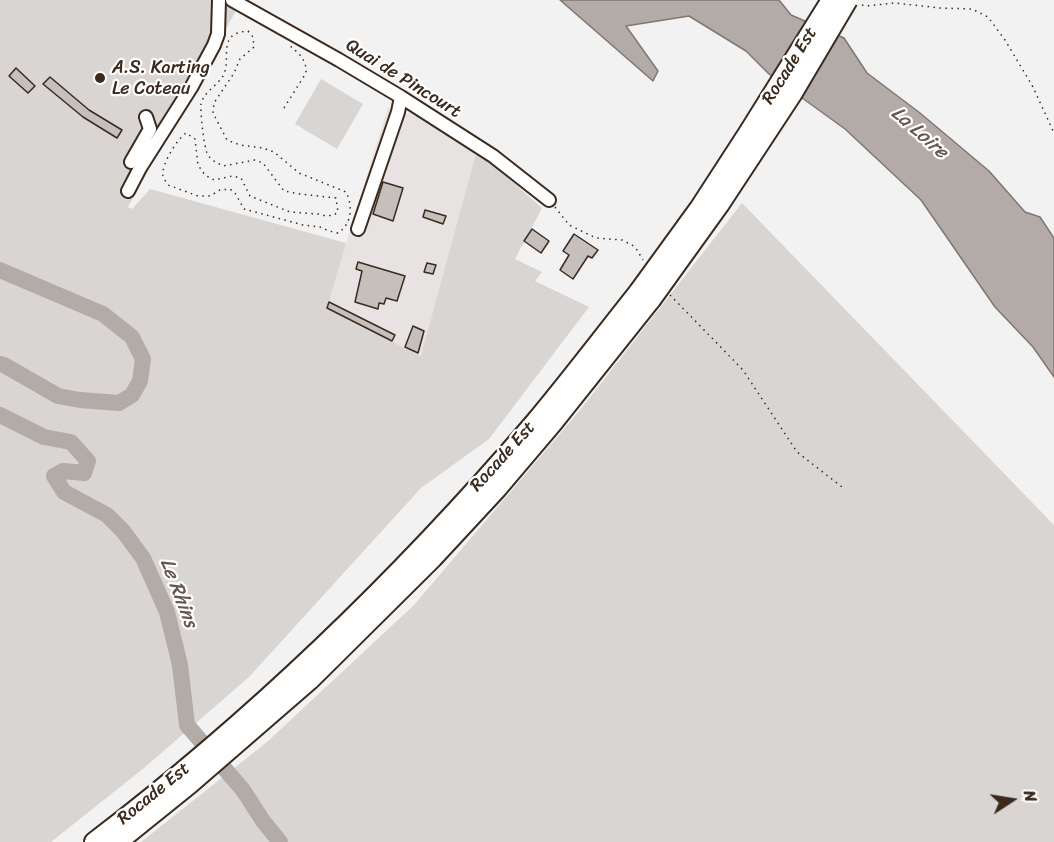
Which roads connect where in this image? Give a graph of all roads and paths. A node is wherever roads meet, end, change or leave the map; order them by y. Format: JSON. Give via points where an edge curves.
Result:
{"nodes":[{"id":1,"x":219,"y":0,"type":"edge"},
{"id":2,"x":232,"y":0,"type":"edge"},
{"id":3,"x":831,"y":0,"type":"edge"},
{"id":4,"x":852,"y":2,"type":"edge"},
{"id":5,"x":281,"y":39,"type":"dead end"},
{"id":6,"x":400,"y":97,"type":"junction"},
{"id":7,"x":284,"y":108,"type":"dead end"},
{"id":8,"x":146,"y":117,"type":"dead end"},
{"id":9,"x":1054,"y":133,"type":"edge"},
{"id":10,"x":131,"y":162,"type":"dead end"},
{"id":11,"x":336,"y":188,"type":"joint"},
{"id":12,"x":128,"y":191,"type":"dead end"},
{"id":13,"x":549,"y":200,"type":"joint"},
{"id":14,"x":358,"y":229,"type":"dead end"},
{"id":15,"x":644,"y":261,"type":"dead end"},
{"id":16,"x":668,"y":292,"type":"dead end"},
{"id":17,"x":645,"y":296,"type":"junction"},
{"id":18,"x":842,"y":487,"type":"dead end"},
{"id":19,"x":184,"y":779,"type":"junction"},
{"id":20,"x":94,"y":842,"type":"edge"},
{"id":21,"x":118,"y":842,"type":"edge"}],
"edges":[{"from":1,"to":12,"type":"street","via":[[214,45]]},
{"from":2,"to":6,"type":"street","name":"Quai de Pincourt"},
{"from":3,"to":17,"type":"highway","name":"Rocade Est","bridge":true},
{"from":4,"to":9,"type":"path","via":[[866,6],[895,3],[972,9],[988,17],[1027,78]]},
{"from":4,"to":17,"type":"highway","name":"Rocade Est","bridge":true,"via":[[720,204]]},
{"from":5,"to":7,"type":"path","via":[[298,53],[306,67]]},
{"from":6,"to":13,"type":"street","name":"Quai de Pincourt","via":[[493,156]]},
{"from":6,"to":14,"type":"street"},
{"from":8,"to":10,"type":"street","via":[[150,129]]},
{"from":11,"to":11,"type":"path","via":[[299,173],[274,152],[228,140],[213,113],[214,103],[240,59],[254,47],[248,31],[233,35],[226,50],[225,71],[201,103],[208,156],[223,166],[255,160],[263,163],[285,191],[336,198],[338,212],[326,216],[290,212],[250,196],[241,178],[214,180],[198,165],[195,139],[186,133],[164,166],[168,185],[198,196],[230,189],[244,209],[338,233],[349,220],[351,207],[346,192]]},
{"from":13,"to":15,"type":"path","via":[[569,225],[597,238],[622,240],[632,245]]},
{"from":16,"to":18,"type":"path","via":[[743,370],[797,452]]},
{"from":17,"to":19,"type":"highway","name":"Rocade Est","via":[[553,423],[433,558],[310,680]]},
{"from":19,"to":20,"type":"highway","name":"Rocade Est"},
{"from":19,"to":21,"type":"highway","name":"Rocade Est"}]}
